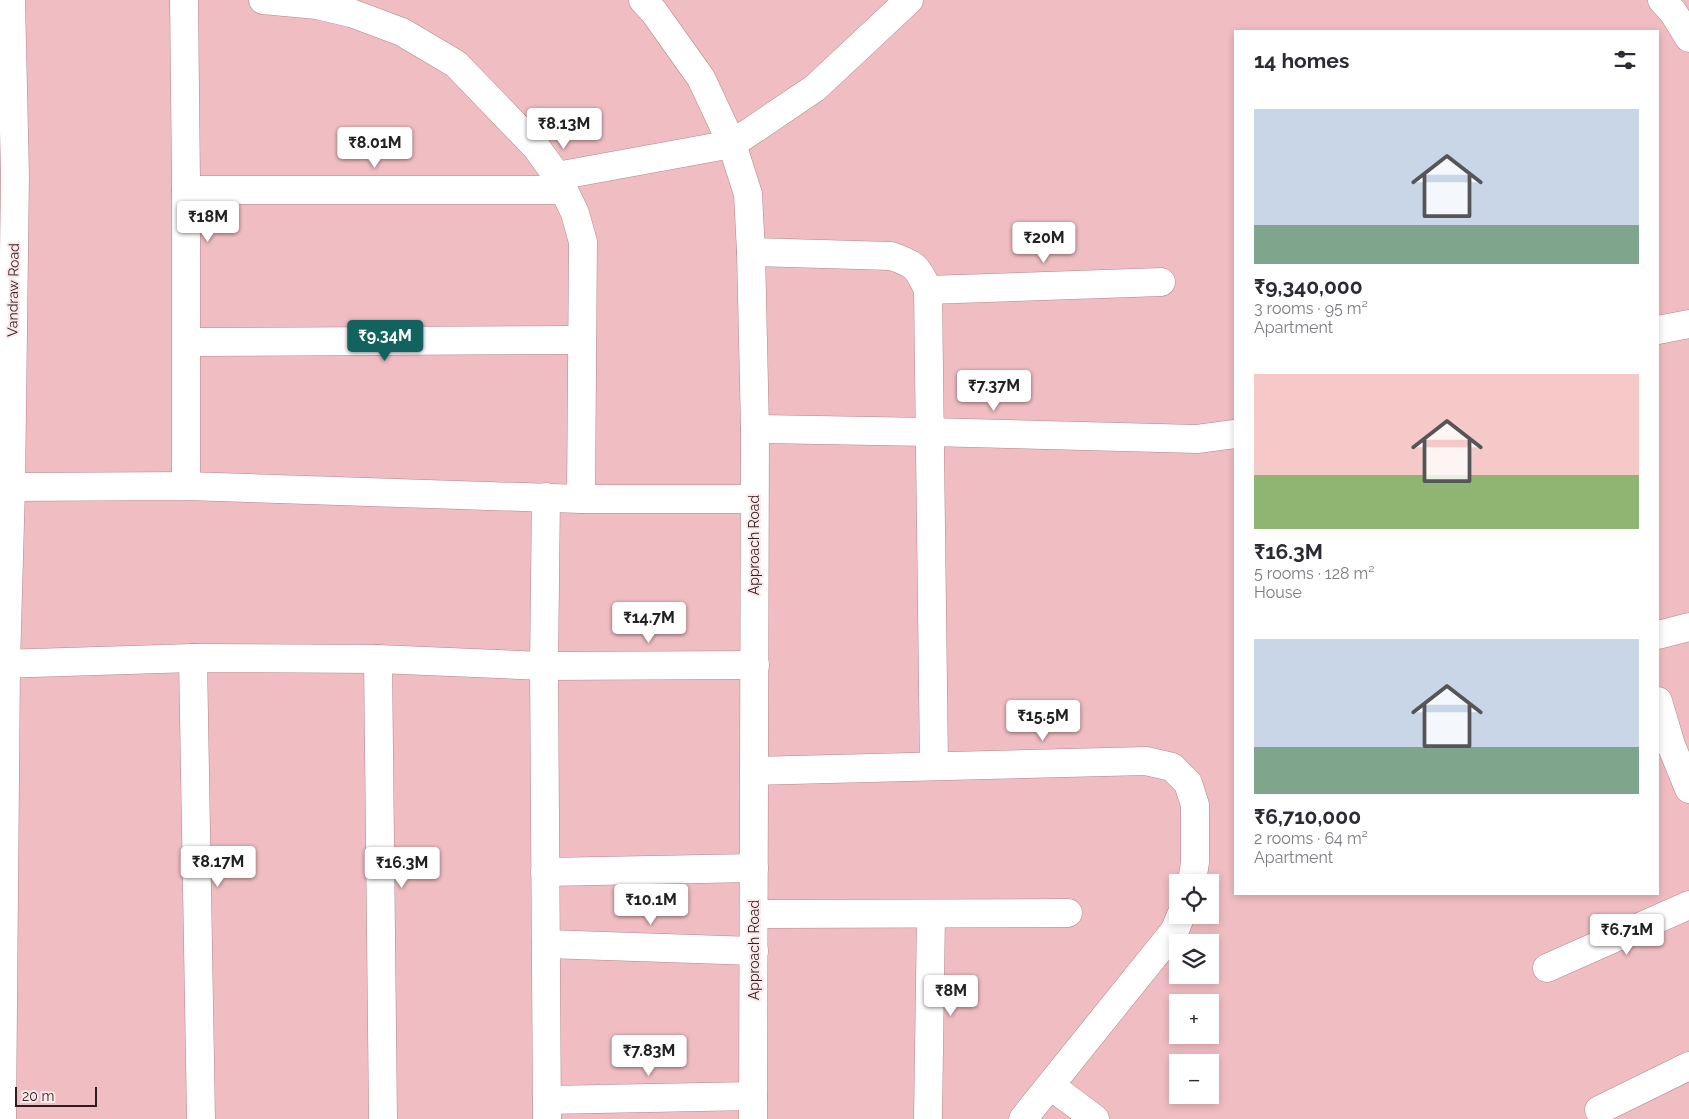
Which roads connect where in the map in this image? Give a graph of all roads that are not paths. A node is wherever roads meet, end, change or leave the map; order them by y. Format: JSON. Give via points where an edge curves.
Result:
{"nodes":[{"id":1,"x":11,"y":0,"type":"edge"},
{"id":2,"x":184,"y":0,"type":"edge"},
{"id":3,"x":264,"y":0,"type":"edge"},
{"id":4,"x":643,"y":0,"type":"edge"},
{"id":5,"x":909,"y":0,"type":"edge"},
{"id":6,"x":1662,"y":0,"type":"edge"},
{"id":7,"x":1689,"y":38,"type":"edge"},
{"id":8,"x":732,"y":144,"type":"junction"},
{"id":9,"x":7,"y":175,"type":"edge"},
{"id":10,"x":560,"y":183,"type":"junction"},
{"id":11,"x":186,"y":190,"type":"junction"},
{"id":12,"x":751,"y":252,"type":"junction"},
{"id":13,"x":1161,"y":282,"type":"dead end"},
{"id":14,"x":928,"y":290,"type":"junction"},
{"id":15,"x":1689,"y":324,"type":"edge"},
{"id":16,"x":1659,"y":330,"type":"edge"},
{"id":17,"x":582,"y":340,"type":"junction"},
{"id":18,"x":187,"y":342,"type":"junction"},
{"id":19,"x":755,"y":429,"type":"junction"},
{"id":20,"x":930,"y":432,"type":"junction"},
{"id":21,"x":1234,"y":434,"type":"edge"},
{"id":22,"x":186,"y":486,"type":"junction"},
{"id":23,"x":11,"y":487,"type":"junction"},
{"id":24,"x":546,"y":497,"type":"junction"},
{"id":25,"x":754,"y":498,"type":"junction"},
{"id":26,"x":581,"y":499,"type":"junction"},
{"id":27,"x":1689,"y":628,"type":"edge"},
{"id":28,"x":1659,"y":635,"type":"edge"},
{"id":29,"x":194,"y":658,"type":"junction"},
{"id":30,"x":378,"y":659,"type":"junction"},
{"id":31,"x":3,"y":664,"type":"edge"},
{"id":32,"x":754,"y":665,"type":"junction"},
{"id":33,"x":544,"y":666,"type":"junction"},
{"id":34,"x":1659,"y":703,"type":"edge"},
{"id":35,"x":934,"y":766,"type":"junction"},
{"id":36,"x":755,"y":771,"type":"junction"},
{"id":37,"x":1689,"y":789,"type":"edge"},
{"id":38,"x":2,"y":854,"type":"edge"},
{"id":39,"x":754,"y":868,"type":"junction"},
{"id":40,"x":546,"y":872,"type":"junction"},
{"id":41,"x":1193,"y":874,"type":"edge"},
{"id":42,"x":1689,"y":905,"type":"edge"},
{"id":43,"x":1068,"y":913,"type":"dead end"},
{"id":44,"x":754,"y":914,"type":"junction"},
{"id":45,"x":931,"y":914,"type":"junction"},
{"id":46,"x":1177,"y":924,"type":"edge"},
{"id":47,"x":546,"y":944,"type":"junction"},
{"id":48,"x":754,"y":951,"type":"junction"},
{"id":49,"x":1548,"y":968,"type":"dead end"},
{"id":50,"x":1689,"y":1066,"type":"edge"},
{"id":51,"x":1051,"y":1086,"type":"junction"},
{"id":52,"x":753,"y":1107,"type":"edge"},
{"id":53,"x":547,"y":1110,"type":"edge"},
{"id":54,"x":1599,"y":1110,"type":"dead end"},
{"id":55,"x":2,"y":1119,"type":"edge"},
{"id":56,"x":201,"y":1119,"type":"edge"},
{"id":57,"x":383,"y":1119,"type":"edge"},
{"id":58,"x":928,"y":1119,"type":"edge"},
{"id":59,"x":1023,"y":1119,"type":"edge"},
{"id":60,"x":1096,"y":1119,"type":"edge"}],
"edges":[{"from":1,"to":9,"type":"street","name":"Vandraw Road"},
{"from":2,"to":11,"type":"street"},
{"from":3,"to":10,"type":"street","via":[[351,12],[402,32],[456,64],[536,148]]},
{"from":4,"to":8,"type":"street","name":"Approach Road","via":[[701,78]]},
{"from":5,"to":8,"type":"street","via":[[815,88]]},
{"from":6,"to":7,"type":"street"},
{"from":8,"to":10,"type":"street"},
{"from":8,"to":12,"type":"street","name":"Approach Road","via":[[748,194]]},
{"from":9,"to":23,"type":"street","name":"Vandraw Road"},
{"from":10,"to":11,"type":"street"},
{"from":10,"to":17,"type":"street","via":[[575,212],[583,242]]},
{"from":11,"to":18,"type":"street"},
{"from":12,"to":14,"type":"street","via":[[892,256],[909,262],[920,272]]},
{"from":12,"to":19,"type":"street","name":"Approach Road"},
{"from":13,"to":14,"type":"street"},
{"from":14,"to":20,"type":"street"},
{"from":15,"to":16,"type":"street"},
{"from":17,"to":18,"type":"street"},
{"from":17,"to":26,"type":"street"},
{"from":18,"to":22,"type":"street"},
{"from":19,"to":20,"type":"street"},
{"from":19,"to":25,"type":"street","name":"Approach Road"},
{"from":20,"to":21,"type":"street","via":[[1196,439]]},
{"from":20,"to":35,"type":"street"},
{"from":22,"to":23,"type":"street"},
{"from":22,"to":24,"type":"street"},
{"from":23,"to":31,"type":"street","name":"Vandraw Road"},
{"from":24,"to":26,"type":"street"},
{"from":24,"to":33,"type":"street"},
{"from":25,"to":26,"type":"street"},
{"from":25,"to":32,"type":"street","name":"Approach Road"},
{"from":27,"to":28,"type":"street"},
{"from":29,"to":30,"type":"street"},
{"from":29,"to":31,"type":"street"},
{"from":29,"to":56,"type":"street"},
{"from":30,"to":33,"type":"street"},
{"from":30,"to":57,"type":"street"},
{"from":31,"to":38,"type":"street","name":"Vandraw Road"},
{"from":32,"to":33,"type":"street"},
{"from":32,"to":36,"type":"street","name":"Approach Road"},
{"from":33,"to":40,"type":"street"},
{"from":34,"to":37,"type":"street"},
{"from":35,"to":36,"type":"street"},
{"from":35,"to":41,"type":"street","via":[[1146,761],[1172,767],[1188,783],[1194,805]]},
{"from":36,"to":39,"type":"street","name":"Approach Road"},
{"from":38,"to":55,"type":"street","name":"Vandraw Road"},
{"from":39,"to":40,"type":"street"},
{"from":39,"to":44,"type":"street","name":"Approach Road"},
{"from":40,"to":47,"type":"street"},
{"from":42,"to":49,"type":"street"},
{"from":43,"to":45,"type":"street"},
{"from":44,"to":45,"type":"street"},
{"from":44,"to":48,"type":"street","name":"Approach Road"},
{"from":45,"to":58,"type":"street"},
{"from":46,"to":51,"type":"street"},
{"from":47,"to":48,"type":"street"},
{"from":47,"to":53,"type":"street"},
{"from":48,"to":52,"type":"street","name":"Approach Road"},
{"from":50,"to":54,"type":"street"},
{"from":51,"to":59,"type":"street"},
{"from":51,"to":60,"type":"street"},
{"from":52,"to":53,"type":"street"}]}
